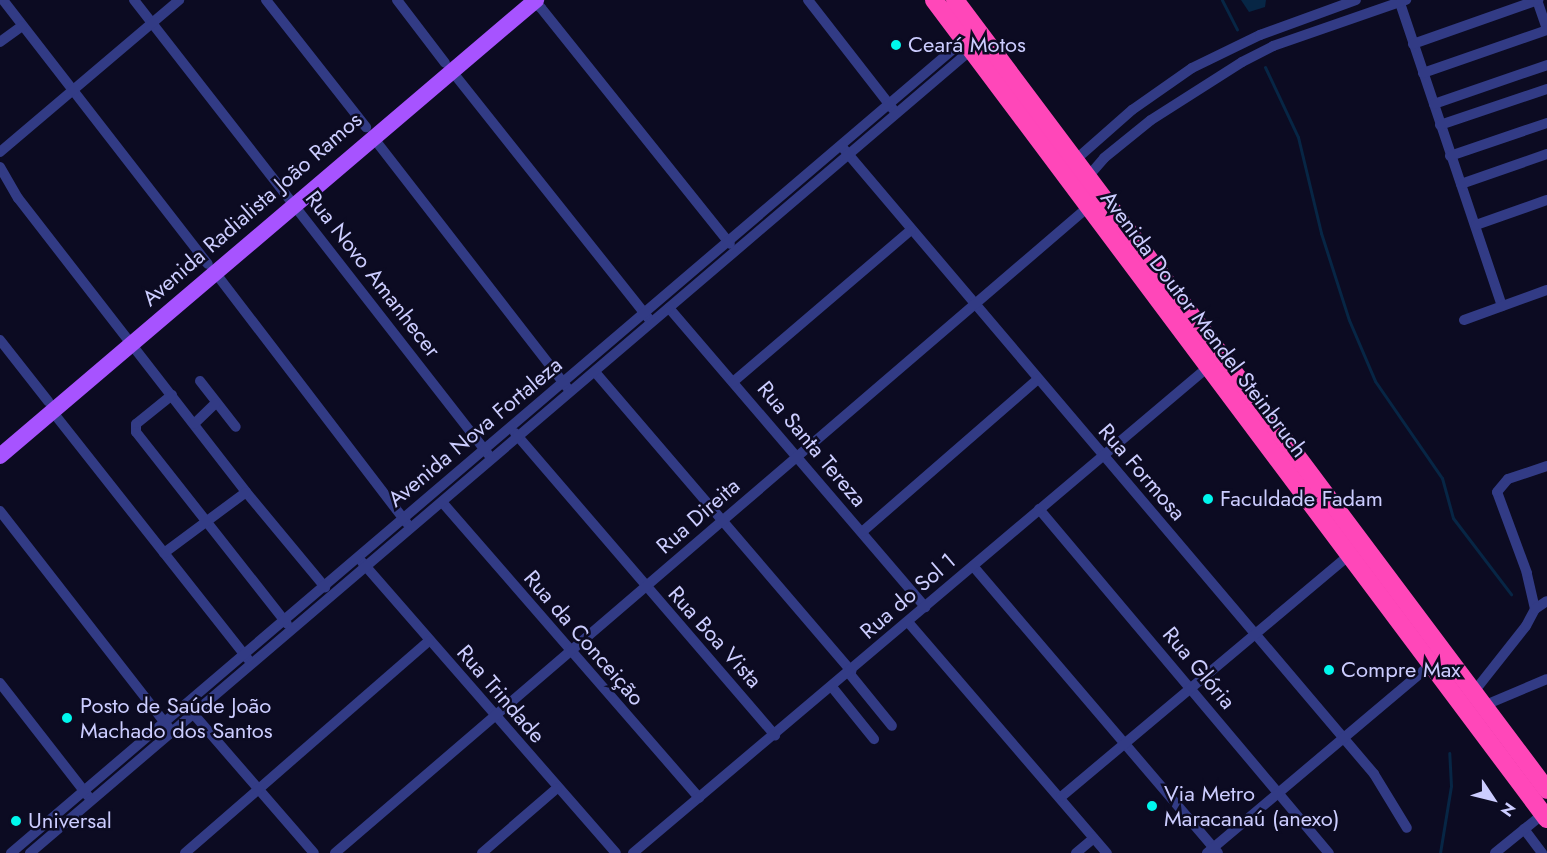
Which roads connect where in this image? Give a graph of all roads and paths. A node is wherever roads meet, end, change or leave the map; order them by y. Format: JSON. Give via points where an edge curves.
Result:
{"nodes":[{"id":1,"x":3,"y":0,"type":"edge"},
{"id":2,"x":134,"y":0,"type":"edge"},
{"id":3,"x":179,"y":0,"type":"edge"},
{"id":4,"x":266,"y":0,"type":"edge"},
{"id":5,"x":398,"y":0,"type":"edge"},
{"id":6,"x":808,"y":0,"type":"edge"},
{"id":7,"x":934,"y":0,"type":"edge"},
{"id":8,"x":1356,"y":0,"type":"edge"},
{"id":9,"x":1537,"y":0,"type":"edge"},
{"id":10,"x":1402,"y":1,"type":"edge"},
{"id":11,"x":532,"y":2,"type":"edge"},
{"id":12,"x":960,"y":2,"type":"edge"},
{"id":13,"x":152,"y":23,"type":"junction"},
{"id":14,"x":22,"y":26,"type":"junction"},
{"id":15,"x":1547,"y":29,"type":"edge"},
{"id":16,"x":1267,"y":32,"type":"junction"},
{"id":17,"x":0,"y":42,"type":"edge"},
{"id":18,"x":1413,"y":44,"type":"junction"},
{"id":19,"x":968,"y":45,"type":"junction"},
{"id":20,"x":1273,"y":46,"type":"junction"},
{"id":21,"x":1547,"y":65,"type":"edge"},
{"id":22,"x":448,"y":66,"type":"junction"},
{"id":23,"x":1423,"y":73,"type":"junction"},
{"id":24,"x":1547,"y":89,"type":"edge"},
{"id":25,"x":73,"y":90,"type":"junction"},
{"id":26,"x":1434,"y":104,"type":"junction"},
{"id":27,"x":892,"y":108,"type":"junction"},
{"id":28,"x":1547,"y":123,"type":"edge"},
{"id":29,"x":1440,"y":125,"type":"junction"},
{"id":30,"x":369,"y":131,"type":"junction"},
{"id":31,"x":844,"y":150,"type":"junction"},
{"id":32,"x":0,"y":152,"type":"edge"},
{"id":33,"x":1547,"y":154,"type":"edge"},
{"id":34,"x":1450,"y":156,"type":"junction"},
{"id":35,"x":1073,"y":162,"type":"junction"},
{"id":36,"x":0,"y":167,"type":"edge"},
{"id":37,"x":1086,"y":179,"type":"junction"},
{"id":38,"x":1461,"y":184,"type":"junction"},
{"id":39,"x":290,"y":200,"type":"junction"},
{"id":40,"x":1547,"y":200,"type":"edge"},
{"id":41,"x":1086,"y":208,"type":"junction"},
{"id":42,"x":1476,"y":225,"type":"junction"},
{"id":43,"x":911,"y":230,"type":"junction"},
{"id":44,"x":726,"y":240,"type":"junction"},
{"id":45,"x":734,"y":249,"type":"junction"},
{"id":46,"x":211,"y":267,"type":"junction"},
{"id":47,"x":1547,"y":290,"type":"edge"},
{"id":48,"x":974,"y":304,"type":"junction"},
{"id":49,"x":1502,"y":306,"type":"junction"},
{"id":50,"x":669,"y":308,"type":"junction"},
{"id":51,"x":644,"y":313,"type":"junction"},
{"id":52,"x":1464,"y":320,"type":"dead end"},
{"id":53,"x":652,"y":323,"type":"junction"},
{"id":54,"x":129,"y":338,"type":"junction"},
{"id":55,"x":0,"y":340,"type":"edge"},
{"id":56,"x":1207,"y":368,"type":"junction"},
{"id":57,"x":595,"y":372,"type":"junction"},
{"id":58,"x":1037,"y":380,"type":"junction"},
{"id":59,"x":200,"y":381,"type":"dead end"},
{"id":60,"x":733,"y":382,"type":"junction"},
{"id":61,"x":564,"y":383,"type":"junction"},
{"id":62,"x":571,"y":392,"type":"junction"},
{"id":63,"x":172,"y":395,"type":"junction"},
{"id":64,"x":216,"y":403,"type":"junction"},
{"id":65,"x":50,"y":406,"type":"junction"},
{"id":66,"x":194,"y":424,"type":"junction"},
{"id":67,"x":236,"y":427,"type":"dead end"},
{"id":68,"x":510,"y":428,"type":"junction"},
{"id":69,"x":518,"y":437,"type":"junction"},
{"id":70,"x":0,"y":442,"type":"edge"},
{"id":71,"x":484,"y":449,"type":"junction"},
{"id":72,"x":1102,"y":455,"type":"junction"},
{"id":73,"x":0,"y":456,"type":"edge"},
{"id":74,"x":797,"y":456,"type":"junction"},
{"id":75,"x":492,"y":459,"type":"junction"},
{"id":76,"x":1547,"y":466,"type":"edge"},
{"id":77,"x":246,"y":492,"type":"junction"},
{"id":78,"x":442,"y":502,"type":"junction"},
{"id":79,"x":1039,"y":509,"type":"junction"},
{"id":80,"x":0,"y":511,"type":"edge"},
{"id":81,"x":722,"y":521,"type":"junction"},
{"id":82,"x":205,"y":522,"type":"junction"},
{"id":83,"x":407,"y":523,"type":"junction"},
{"id":84,"x":862,"y":532,"type":"junction"},
{"id":85,"x":164,"y":553,"type":"junction"},
{"id":86,"x":1348,"y":556,"type":"junction"},
{"id":87,"x":362,"y":562,"type":"junction"},
{"id":88,"x":973,"y":566,"type":"junction"},
{"id":89,"x":325,"y":587,"type":"junction"},
{"id":90,"x":645,"y":588,"type":"junction"},
{"id":91,"x":1547,"y":601,"type":"edge"},
{"id":92,"x":925,"y":607,"type":"junction"},
{"id":93,"x":1535,"y":609,"type":"junction"},
{"id":94,"x":284,"y":620,"type":"junction"},
{"id":95,"x":908,"y":622,"type":"junction"},
{"id":96,"x":292,"y":630,"type":"junction"},
{"id":97,"x":1255,"y":632,"type":"junction"},
{"id":98,"x":429,"y":641,"type":"junction"},
{"id":99,"x":569,"y":652,"type":"junction"},
{"id":100,"x":245,"y":655,"type":"junction"},
{"id":101,"x":252,"y":664,"type":"junction"},
{"id":102,"x":1430,"y":664,"type":"junction"},
{"id":103,"x":850,"y":672,"type":"junction"},
{"id":104,"x":1547,"y":679,"type":"edge"},
{"id":105,"x":0,"y":683,"type":"edge"},
{"id":106,"x":832,"y":687,"type":"junction"},
{"id":107,"x":1190,"y":687,"type":"junction"},
{"id":108,"x":1478,"y":700,"type":"junction"},
{"id":109,"x":186,"y":705,"type":"junction"},
{"id":110,"x":194,"y":714,"type":"junction"},
{"id":111,"x":496,"y":716,"type":"junction"},
{"id":112,"x":165,"y":723,"type":"junction"},
{"id":113,"x":892,"y":726,"type":"dead end"},
{"id":114,"x":173,"y":732,"type":"junction"},
{"id":115,"x":775,"y":735,"type":"junction"},
{"id":116,"x":1342,"y":737,"type":"junction"},
{"id":117,"x":874,"y":739,"type":"dead end"},
{"id":118,"x":1126,"y":743,"type":"junction"},
{"id":119,"x":1544,"y":781,"type":"edge"},
{"id":120,"x":556,"y":788,"type":"junction"},
{"id":121,"x":84,"y":791,"type":"junction"},
{"id":122,"x":258,"y":791,"type":"junction"},
{"id":123,"x":1278,"y":793,"type":"junction"},
{"id":124,"x":1061,"y":797,"type":"junction"},
{"id":125,"x":699,"y":798,"type":"junction"},
{"id":126,"x":92,"y":801,"type":"junction"},
{"id":127,"x":1545,"y":817,"type":"edge"},
{"id":128,"x":1407,"y":828,"type":"dead end"},
{"id":129,"x":1524,"y":829,"type":"junction"},
{"id":130,"x":1094,"y":838,"type":"junction"},
{"id":131,"x":1213,"y":851,"type":"edge"},
{"id":132,"x":11,"y":853,"type":"edge"},
{"id":133,"x":30,"y":853,"type":"edge"},
{"id":134,"x":185,"y":853,"type":"edge"},
{"id":135,"x":314,"y":853,"type":"edge"},
{"id":136,"x":335,"y":853,"type":"edge"},
{"id":137,"x":482,"y":853,"type":"edge"},
{"id":138,"x":616,"y":853,"type":"edge"},
{"id":139,"x":633,"y":853,"type":"edge"},
{"id":140,"x":1076,"y":853,"type":"edge"},
{"id":141,"x":1107,"y":853,"type":"edge"},
{"id":142,"x":1329,"y":853,"type":"edge"},
{"id":143,"x":1494,"y":853,"type":"edge"},
{"id":144,"x":1542,"y":853,"type":"edge"}],
"edges":[{"from":1,"to":14,"type":"street"},
{"from":2,"to":13,"type":"street","name":"Rua Novo Amanhecer"},
{"from":3,"to":13,"type":"street"},
{"from":4,"to":30,"type":"street"},
{"from":5,"to":22,"type":"street"},
{"from":6,"to":27,"type":"street"},
{"from":7,"to":19,"type":"highway","name":"Avenida Doutor Mendel Steinbruch"},
{"from":8,"to":16,"type":"street"},
{"from":9,"to":15,"type":"street"},
{"from":9,"to":18,"type":"street"},
{"from":10,"to":18,"type":"street"},
{"from":10,"to":20,"type":"street"},
{"from":11,"to":22,"type":"main road","name":"Avenida Radialista João Ramos"},
{"from":11,"to":44,"type":"street"},
{"from":12,"to":35,"type":"highway","name":"Avenida Doutor Mendel Steinbruch"},
{"from":13,"to":25,"type":"street"},
{"from":13,"to":39,"type":"street","name":"Rua Novo Amanhecer"},
{"from":14,"to":17,"type":"street"},
{"from":14,"to":25,"type":"street"},
{"from":15,"to":23,"type":"street"},
{"from":16,"to":20,"type":"street"},
{"from":16,"to":35,"type":"street","via":[[1192,68],[1132,110]]},
{"from":18,"to":23,"type":"street"},
{"from":19,"to":27,"type":"street","name":"Avenida Nova Fortaleza"},
{"from":19,"to":41,"type":"highway","name":"Avenida Doutor Mendel Steinbruch"},
{"from":20,"to":37,"type":"street","via":[[1160,113],[1104,158]]},
{"from":21,"to":26,"type":"street"},
{"from":22,"to":30,"type":"main road","name":"Avenida Radialista João Ramos"},
{"from":22,"to":51,"type":"street"},
{"from":23,"to":26,"type":"street"},
{"from":24,"to":29,"type":"street"},
{"from":25,"to":32,"type":"street"},
{"from":25,"to":46,"type":"street"},
{"from":26,"to":29,"type":"street"},
{"from":27,"to":31,"type":"street","name":"Avenida Nova Fortaleza"},
{"from":28,"to":34,"type":"street"},
{"from":29,"to":34,"type":"street"},
{"from":30,"to":39,"type":"main road","name":"Avenida Radialista João Ramos"},
{"from":30,"to":61,"type":"street"},
{"from":31,"to":43,"type":"street","name":"Rua Formosa"},
{"from":31,"to":44,"type":"street","name":"Avenida Nova Fortaleza"},
{"from":31,"to":45,"type":"street","name":"Avenida Nova Fortaleza"},
{"from":33,"to":38,"type":"street"},
{"from":34,"to":38,"type":"street"},
{"from":35,"to":37,"type":"highway","name":"Avenida Doutor Mendel Steinbruch"},
{"from":36,"to":54,"type":"street","via":[[18,198]]},
{"from":37,"to":108,"type":"highway","name":"Avenida Doutor Mendel Steinbruch"},
{"from":38,"to":42,"type":"street"},
{"from":39,"to":46,"type":"main road","name":"Avenida Radialista João Ramos"},
{"from":39,"to":71,"type":"street","name":"Rua Novo Amanhecer"},
{"from":40,"to":42,"type":"street"},
{"from":41,"to":48,"type":"street","name":"Rua Direita"},
{"from":41,"to":56,"type":"highway","name":"Avenida Doutor Mendel Steinbruch"},
{"from":42,"to":49,"type":"street"},
{"from":43,"to":48,"type":"street","name":"Rua Formosa"},
{"from":43,"to":60,"type":"street"},
{"from":44,"to":45,"type":"street"},
{"from":44,"to":51,"type":"street","name":"Avenida Nova Fortaleza"},
{"from":45,"to":50,"type":"street","name":"Avenida Nova Fortaleza"},
{"from":46,"to":54,"type":"main road","name":"Avenida Radialista João Ramos"},
{"from":46,"to":83,"type":"street"},
{"from":47,"to":49,"type":"street"},
{"from":48,"to":58,"type":"street","name":"Rua Formosa"},
{"from":48,"to":74,"type":"street","name":"Rua Direita"},
{"from":49,"to":52,"type":"street"},
{"from":50,"to":53,"type":"street","name":"Avenida Nova Fortaleza"},
{"from":50,"to":60,"type":"street","name":"Rua Santa Tereza"},
{"from":51,"to":53,"type":"street"},
{"from":51,"to":61,"type":"street","name":"Avenida Nova Fortaleza"},
{"from":53,"to":57,"type":"street","name":"Avenida Nova Fortaleza"},
{"from":54,"to":63,"type":"street"},
{"from":54,"to":65,"type":"main road","name":"Avenida Radialista João Ramos"},
{"from":55,"to":65,"type":"street"},
{"from":56,"to":72,"type":"street","name":"Rua do Sol 1"},
{"from":56,"to":86,"type":"highway","name":"Avenida Doutor Mendel Steinbruch"},
{"from":57,"to":62,"type":"street","name":"Avenida Nova Fortaleza"},
{"from":57,"to":81,"type":"street"},
{"from":58,"to":72,"type":"street","name":"Rua Formosa"},
{"from":58,"to":84,"type":"street"},
{"from":59,"to":64,"type":"street"},
{"from":60,"to":74,"type":"street","name":"Rua Santa Tereza"},
{"from":61,"to":62,"type":"street"},
{"from":61,"to":68,"type":"street","name":"Avenida Nova Fortaleza"},
{"from":62,"to":69,"type":"street","name":"Avenida Nova Fortaleza"},
{"from":63,"to":66,"type":"street"},
{"from":63,"to":82,"type":"street","via":[[134,427]]},
{"from":64,"to":66,"type":"street"},
{"from":64,"to":67,"type":"street"},
{"from":65,"to":70,"type":"main road","name":"Avenida Radialista João Ramos"},
{"from":65,"to":73,"type":"main road","name":"Avenida Radialista João Ramos"},
{"from":65,"to":85,"type":"street"},
{"from":66,"to":77,"type":"street"},
{"from":68,"to":69,"type":"street","name":"Rua Boa Vista"},
{"from":68,"to":71,"type":"street","name":"Avenida Nova Fortaleza"},
{"from":69,"to":75,"type":"street","name":"Avenida Nova Fortaleza"},
{"from":69,"to":90,"type":"street","name":"Rua Boa Vista"},
{"from":71,"to":75,"type":"street","name":"Rua Novo Amanhecer"},
{"from":71,"to":83,"type":"street","name":"Avenida Nova Fortaleza"},
{"from":72,"to":79,"type":"street","name":"Rua do Sol 1"},
{"from":72,"to":97,"type":"street","name":"Rua Formosa"},
{"from":74,"to":81,"type":"street","name":"Rua Direita"},
{"from":74,"to":84,"type":"street","name":"Rua Santa Tereza"},
{"from":75,"to":78,"type":"street","name":"Avenida Nova Fortaleza"},
{"from":76,"to":93,"type":"street","via":[[1509,479],[1497,492],[1527,573]]},
{"from":77,"to":82,"type":"street"},
{"from":77,"to":89,"type":"street"},
{"from":78,"to":83,"type":"street","name":"Avenida Nova Fortaleza"},
{"from":78,"to":99,"type":"street","name":"Rua da Conceição"},
{"from":79,"to":88,"type":"street","name":"Rua do Sol 1"},
{"from":79,"to":107,"type":"street","name":"Rua Glória"},
{"from":80,"to":112,"type":"street"},
{"from":81,"to":90,"type":"street","name":"Rua Direita"},
{"from":81,"to":103,"type":"street"},
{"from":82,"to":85,"type":"street"},
{"from":82,"to":94,"type":"street"},
{"from":83,"to":87,"type":"street","name":"Avenida Nova Fortaleza"},
{"from":84,"to":92,"type":"street","name":"Rua Santa Tereza"},
{"from":85,"to":100,"type":"street"},
{"from":86,"to":97,"type":"street"},
{"from":86,"to":102,"type":"highway","name":"Avenida Doutor Mendel Steinbruch"},
{"from":87,"to":89,"type":"street","name":"Avenida Nova Fortaleza"},
{"from":87,"to":96,"type":"street","name":"Avenida Nova Fortaleza"},
{"from":87,"to":98,"type":"street","name":"Rua Trindade"},
{"from":88,"to":92,"type":"street","name":"Rua do Sol 1"},
{"from":88,"to":118,"type":"street"},
{"from":89,"to":94,"type":"street","name":"Avenida Nova Fortaleza"},
{"from":90,"to":99,"type":"street","name":"Rua Direita"},
{"from":90,"to":115,"type":"street","name":"Rua Boa Vista"},
{"from":91,"to":93,"type":"street"},
{"from":92,"to":95,"type":"street","name":"Rua do Sol 1"},
{"from":93,"to":108,"type":"street"},
{"from":94,"to":96,"type":"street"},
{"from":94,"to":100,"type":"street","name":"Avenida Nova Fortaleza"},
{"from":95,"to":103,"type":"street","name":"Rua do Sol 1"},
{"from":95,"to":124,"type":"street"},
{"from":96,"to":101,"type":"street","name":"Avenida Nova Fortaleza"},
{"from":97,"to":107,"type":"street"},
{"from":97,"to":116,"type":"street","name":"Rua Formosa"},
{"from":98,"to":111,"type":"street","name":"Rua Trindade"},
{"from":98,"to":122,"type":"street"},
{"from":99,"to":111,"type":"street","name":"Rua Direita"},
{"from":99,"to":125,"type":"street","name":"Rua da Conceição"},
{"from":100,"to":101,"type":"street"},
{"from":100,"to":109,"type":"street","name":"Avenida Nova Fortaleza"},
{"from":101,"to":110,"type":"street","name":"Avenida Nova Fortaleza"},
{"from":102,"to":116,"type":"street"},
{"from":102,"to":127,"type":"highway","name":"Avenida Doutor Mendel Steinbruch"},
{"from":103,"to":106,"type":"street","name":"Rua do Sol 1"},
{"from":103,"to":113,"type":"street"},
{"from":104,"to":108,"type":"street"},
{"from":105,"to":121,"type":"street"},
{"from":106,"to":115,"type":"street","name":"Rua do Sol 1"},
{"from":106,"to":117,"type":"street"},
{"from":107,"to":118,"type":"street"},
{"from":107,"to":123,"type":"street","name":"Rua Glória"},
{"from":108,"to":119,"type":"highway","name":"Avenida Doutor Mendel Steinbruch"},
{"from":109,"to":110,"type":"street"},
{"from":109,"to":112,"type":"street","name":"Avenida Nova Fortaleza"},
{"from":110,"to":114,"type":"street","name":"Avenida Nova Fortaleza"},
{"from":110,"to":122,"type":"street"},
{"from":111,"to":120,"type":"street","name":"Rua Trindade"},
{"from":111,"to":136,"type":"street","name":"Rua Direita"},
{"from":112,"to":114,"type":"street"},
{"from":112,"to":121,"type":"street","name":"Avenida Nova Fortaleza"},
{"from":114,"to":126,"type":"street","name":"Avenida Nova Fortaleza"},
{"from":115,"to":125,"type":"street","name":"Rua do Sol 1"},
{"from":116,"to":123,"type":"street"},
{"from":116,"to":128,"type":"street","name":"Rua Formosa","via":[[1385,789]]},
{"from":118,"to":124,"type":"street"},
{"from":118,"to":131,"type":"street"},
{"from":120,"to":137,"type":"street"},
{"from":120,"to":138,"type":"street","name":"Rua Trindade"},
{"from":121,"to":126,"type":"street"},
{"from":121,"to":132,"type":"street","name":"Avenida Nova Fortaleza"},
{"from":122,"to":134,"type":"street"},
{"from":122,"to":135,"type":"street"},
{"from":123,"to":131,"type":"street"},
{"from":123,"to":142,"type":"street","name":"Rua Glória"},
{"from":124,"to":130,"type":"street"},
{"from":125,"to":139,"type":"street","name":"Rua do Sol 1"},
{"from":126,"to":133,"type":"street","name":"Avenida Nova Fortaleza"},
{"from":127,"to":129,"type":"street"},
{"from":129,"to":143,"type":"street"},
{"from":129,"to":144,"type":"street"},
{"from":130,"to":140,"type":"street"},
{"from":130,"to":141,"type":"street"}]}
